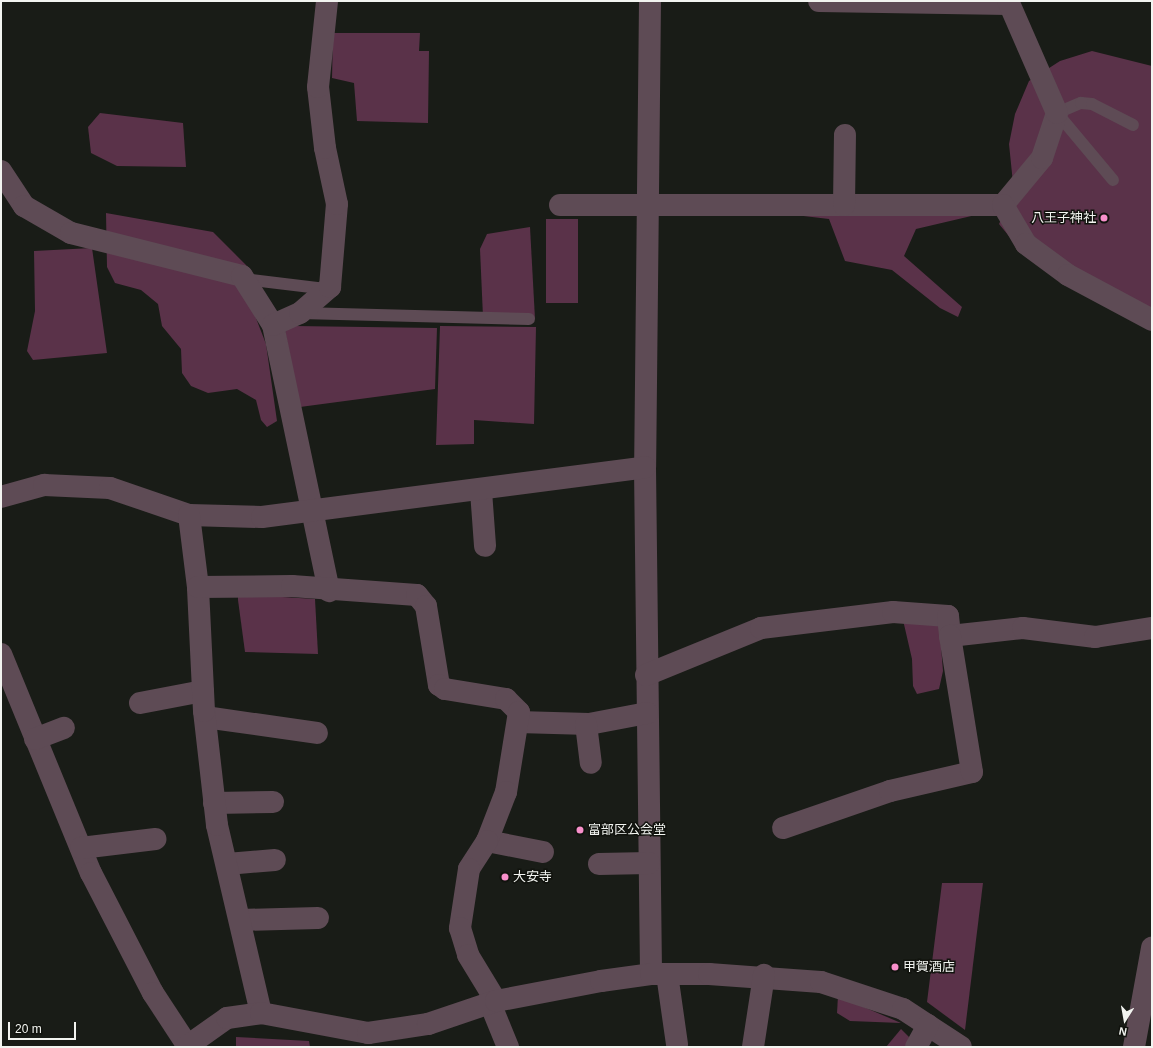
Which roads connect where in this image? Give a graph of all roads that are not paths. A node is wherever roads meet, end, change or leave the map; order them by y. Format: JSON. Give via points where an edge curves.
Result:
{"nodes":[{"id":1,"x":327,"y":1,"type":"edge"},
{"id":2,"x":650,"y":1,"type":"edge"},
{"id":3,"x":819,"y":1,"type":"edge"},
{"id":4,"x":1008,"y":3,"type":"edge"},
{"id":5,"x":1057,"y":113,"type":"junction"},
{"id":6,"x":1134,"y":125,"type":"dead end"},
{"id":7,"x":845,"y":135,"type":"dead end"},
{"id":8,"x":1,"y":171,"type":"edge"},
{"id":9,"x":1114,"y":180,"type":"dead end"},
{"id":10,"x":649,"y":205,"type":"junction"},
{"id":11,"x":844,"y":205,"type":"junction"},
{"id":12,"x":1003,"y":205,"type":"junction"},
{"id":13,"x":560,"y":206,"type":"dead end"},
{"id":14,"x":244,"y":279,"type":"junction"},
{"id":15,"x":327,"y":289,"type":"junction"},
{"id":16,"x":300,"y":312,"type":"junction"},
{"id":17,"x":529,"y":319,"type":"dead end"},
{"id":18,"x":1152,"y":320,"type":"edge"},
{"id":19,"x":273,"y":325,"type":"junction"},
{"id":20,"x":645,"y":467,"type":"junction"},
{"id":21,"x":481,"y":491,"type":"junction"},
{"id":22,"x":1,"y":497,"type":"edge"},
{"id":23,"x":314,"y":511,"type":"junction"},
{"id":24,"x":189,"y":515,"type":"junction"},
{"id":25,"x":485,"y":546,"type":"dead end"},
{"id":26,"x":198,"y":587,"type":"junction"},
{"id":27,"x":328,"y":591,"type":"junction"},
{"id":28,"x":1152,"y":628,"type":"edge"},
{"id":29,"x":950,"y":636,"type":"junction"},
{"id":30,"x":1,"y":654,"type":"edge"},
{"id":31,"x":646,"y":675,"type":"junction"},
{"id":32,"x":203,"y":692,"type":"junction"},
{"id":33,"x":140,"y":703,"type":"dead end"},
{"id":34,"x":647,"y":713,"type":"junction"},
{"id":35,"x":205,"y":718,"type":"junction"},
{"id":36,"x":518,"y":722,"type":"junction"},
{"id":37,"x":586,"y":724,"type":"junction"},
{"id":38,"x":64,"y":728,"type":"dead end"},
{"id":39,"x":317,"y":733,"type":"dead end"},
{"id":40,"x":34,"y":739,"type":"junction"},
{"id":41,"x":591,"y":763,"type":"dead end"},
{"id":42,"x":273,"y":802,"type":"dead end"},
{"id":43,"x":214,"y":803,"type":"junction"},
{"id":44,"x":782,"y":828,"type":"dead end"},
{"id":45,"x":155,"y":840,"type":"dead end"},
{"id":46,"x":487,"y":841,"type":"junction"},
{"id":47,"x":81,"y":848,"type":"junction"},
{"id":48,"x":543,"y":852,"type":"dead end"},
{"id":49,"x":275,"y":860,"type":"dead end"},
{"id":50,"x":649,"y":863,"type":"junction"},
{"id":51,"x":227,"y":864,"type":"junction"},
{"id":52,"x":599,"y":864,"type":"dead end"},
{"id":53,"x":318,"y":918,"type":"dead end"},
{"id":54,"x":240,"y":920,"type":"junction"},
{"id":55,"x":1152,"y":948,"type":"edge"},
{"id":56,"x":659,"y":974,"type":"junction"},
{"id":57,"x":764,"y":975,"type":"junction"},
{"id":58,"x":493,"y":1002,"type":"junction"},
{"id":59,"x":261,"y":1013,"type":"junction"},
{"id":60,"x":928,"y":1025,"type":"junction"},
{"id":61,"x":677,"y":1044,"type":"dead end"},
{"id":62,"x":186,"y":1046,"type":"edge"},
{"id":63,"x":508,"y":1047,"type":"edge"},
{"id":64,"x":754,"y":1047,"type":"edge"},
{"id":65,"x":916,"y":1047,"type":"edge"},
{"id":66,"x":961,"y":1047,"type":"edge"},
{"id":67,"x":1134,"y":1047,"type":"edge"}],
"edges":[{"from":1,"to":15,"type":"street","via":[[318,87],[325,148],[337,204],[331,279]]},
{"from":2,"to":10,"type":"street"},
{"from":3,"to":4,"type":"street"},
{"from":4,"to":5,"type":"street"},
{"from":5,"to":6,"type":"lane","via":[[1081,103],[1092,104]]},
{"from":5,"to":9,"type":"lane"},
{"from":5,"to":12,"type":"street","via":[[1042,158]]},
{"from":7,"to":11,"type":"street"},
{"from":8,"to":14,"type":"street","via":[[24,206],[71,233]]},
{"from":10,"to":11,"type":"street"},
{"from":10,"to":13,"type":"street"},
{"from":10,"to":20,"type":"street"},
{"from":11,"to":12,"type":"street"},
{"from":12,"to":18,"type":"street","via":[[1026,244],[1068,275]]},
{"from":14,"to":15,"type":"lane"},
{"from":14,"to":19,"type":"street"},
{"from":15,"to":16,"type":"street"},
{"from":16,"to":17,"type":"lane"},
{"from":16,"to":19,"type":"street"},
{"from":19,"to":23,"type":"street"},
{"from":20,"to":21,"type":"street"},
{"from":20,"to":31,"type":"street"},
{"from":21,"to":23,"type":"street"},
{"from":21,"to":25,"type":"street"},
{"from":22,"to":24,"type":"street","via":[[44,485],[110,488]]},
{"from":23,"to":24,"type":"street","via":[[262,517]]},
{"from":23,"to":27,"type":"street"},
{"from":24,"to":26,"type":"street"},
{"from":26,"to":27,"type":"street","via":[[292,586]]},
{"from":26,"to":32,"type":"street"},
{"from":27,"to":36,"type":"street","via":[[417,595],[426,606],[440,684],[445,689],[506,699],[519,712]]},
{"from":28,"to":29,"type":"street","via":[[1095,637],[1023,628]]},
{"from":29,"to":31,"type":"street","via":[[948,616],[893,612],[815,620],[761,628]]},
{"from":29,"to":44,"type":"street","via":[[972,772],[890,791]]},
{"from":30,"to":40,"type":"street"},
{"from":31,"to":34,"type":"street"},
{"from":32,"to":33,"type":"street"},
{"from":32,"to":35,"type":"street"},
{"from":34,"to":37,"type":"street"},
{"from":34,"to":50,"type":"street"},
{"from":35,"to":39,"type":"street"},
{"from":35,"to":43,"type":"street"},
{"from":36,"to":37,"type":"street"},
{"from":36,"to":46,"type":"street","via":[[506,792]]},
{"from":37,"to":41,"type":"street"},
{"from":38,"to":40,"type":"street"},
{"from":40,"to":47,"type":"street"},
{"from":42,"to":43,"type":"street"},
{"from":43,"to":51,"type":"street"},
{"from":45,"to":47,"type":"street"},
{"from":46,"to":48,"type":"street"},
{"from":46,"to":58,"type":"street","via":[[468,869],[460,928],[468,955]]},
{"from":47,"to":62,"type":"street","via":[[153,993]]},
{"from":49,"to":51,"type":"street"},
{"from":50,"to":52,"type":"street"},
{"from":50,"to":56,"type":"street"},
{"from":51,"to":54,"type":"street"},
{"from":53,"to":54,"type":"street"},
{"from":54,"to":59,"type":"street"},
{"from":55,"to":67,"type":"street"},
{"from":56,"to":57,"type":"street"},
{"from":56,"to":58,"type":"street"},
{"from":56,"to":61,"type":"street"},
{"from":57,"to":60,"type":"street","via":[[821,982],[903,1009]]},
{"from":57,"to":64,"type":"street"},
{"from":58,"to":59,"type":"street","via":[[428,1024],[368,1033]]},
{"from":58,"to":63,"type":"street"},
{"from":59,"to":62,"type":"street","via":[[226,1018]]},
{"from":60,"to":65,"type":"street"},
{"from":60,"to":66,"type":"street"}]}
